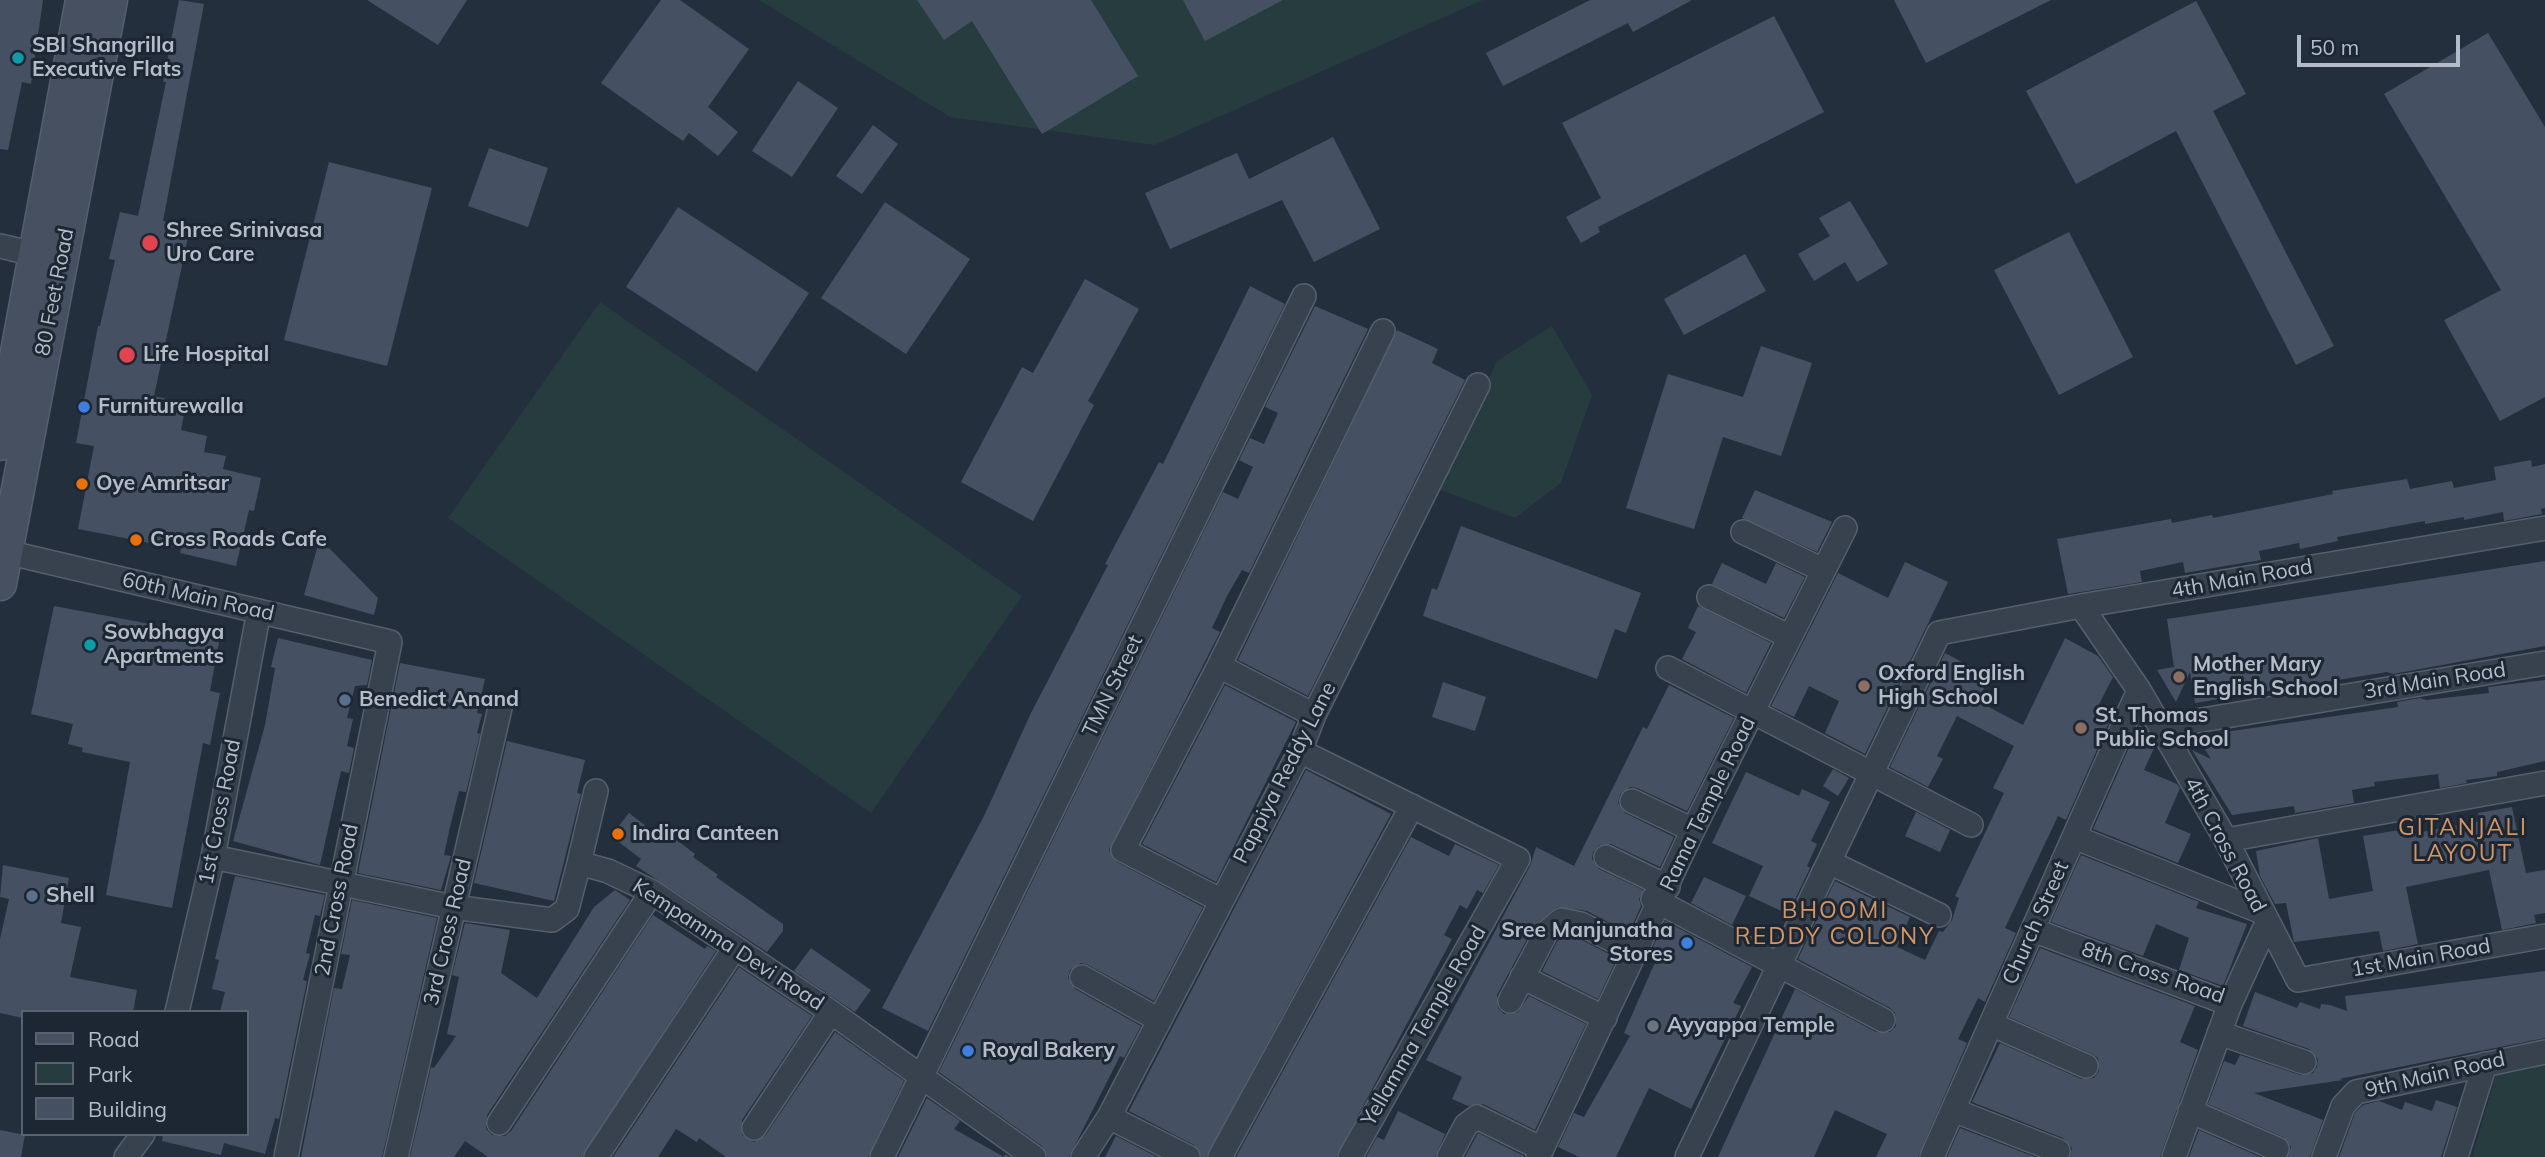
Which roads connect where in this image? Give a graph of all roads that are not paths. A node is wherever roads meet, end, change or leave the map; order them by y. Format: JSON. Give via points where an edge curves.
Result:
{"nodes":[{"id":1,"x":82,"y":0,"type":"edge"},
{"id":2,"x":111,"y":0,"type":"edge"},
{"id":3,"x":0,"y":246,"type":"edge"},
{"id":4,"x":34,"y":254,"type":"junction"},
{"id":5,"x":1304,"y":296,"type":"dead end"},
{"id":6,"x":1383,"y":331,"type":"dead end"},
{"id":7,"x":1478,"y":385,"type":"dead end"},
{"id":8,"x":0,"y":444,"type":"edge"},
{"id":9,"x":1845,"y":528,"type":"dead end"},
{"id":10,"x":2545,"y":528,"type":"edge"},
{"id":11,"x":1743,"y":532,"type":"dead end"},
{"id":12,"x":6,"y":552,"type":"junction"},
{"id":13,"x":1823,"y":570,"type":"junction"},
{"id":14,"x":0,"y":584,"type":"edge"},
{"id":15,"x":1709,"y":597,"type":"dead end"},
{"id":16,"x":2081,"y":606,"type":"junction"},
{"id":17,"x":259,"y":611,"type":"junction"},
{"id":18,"x":1790,"y":637,"type":"junction"},
{"id":19,"x":390,"y":642,"type":"joint"},
{"id":20,"x":2545,"y":663,"type":"edge"},
{"id":21,"x":1219,"y":666,"type":"junction"},
{"id":22,"x":1668,"y":668,"type":"dead end"},
{"id":23,"x":2139,"y":690,"type":"junction"},
{"id":24,"x":500,"y":708,"type":"dead end"},
{"id":25,"x":1753,"y":710,"type":"junction"},
{"id":26,"x":1314,"y":715,"type":"junction"},
{"id":27,"x":2160,"y":727,"type":"junction"},
{"id":28,"x":1300,"y":751,"type":"junction"},
{"id":29,"x":1872,"y":771,"type":"junction"},
{"id":30,"x":2545,"y":783,"type":"edge"},
{"id":31,"x":596,"y":791,"type":"dead end"},
{"id":32,"x":1632,"y":801,"type":"dead end"},
{"id":33,"x":1412,"y":806,"type":"junction"},
{"id":34,"x":1971,"y":825,"type":"dead end"},
{"id":35,"x":2074,"y":837,"type":"junction"},
{"id":36,"x":2226,"y":839,"type":"junction"},
{"id":37,"x":213,"y":857,"type":"junction"},
{"id":38,"x":1606,"y":858,"type":"dead end"},
{"id":39,"x":579,"y":863,"type":"junction"},
{"id":40,"x":1831,"y":863,"type":"junction"},
{"id":41,"x":340,"y":882,"type":"junction"},
{"id":42,"x":1665,"y":883,"type":"junction"},
{"id":43,"x":652,"y":892,"type":"junction"},
{"id":44,"x":1220,"y":900,"type":"junction"},
{"id":45,"x":453,"y":907,"type":"junction"},
{"id":46,"x":1939,"y":915,"type":"dead end"},
{"id":47,"x":2264,"y":917,"type":"junction"},
{"id":48,"x":2033,"y":930,"type":"junction"},
{"id":49,"x":2545,"y":936,"type":"edge"},
{"id":50,"x":734,"y":949,"type":"junction"},
{"id":51,"x":1779,"y":968,"type":"junction"},
{"id":52,"x":1082,"y":977,"type":"dead end"},
{"id":53,"x":1522,"y":977,"type":"junction"},
{"id":54,"x":2298,"y":980,"type":"joint"},
{"id":55,"x":1510,"y":1001,"type":"dead end"},
{"id":56,"x":2230,"y":1004,"type":"junction"},
{"id":57,"x":177,"y":1010,"type":"edge"},
{"id":58,"x":831,"y":1012,"type":"junction"},
{"id":59,"x":1601,"y":1016,"type":"junction"},
{"id":60,"x":1159,"y":1020,"type":"junction"},
{"id":61,"x":1884,"y":1020,"type":"dead end"},
{"id":62,"x":1992,"y":1024,"type":"junction"},
{"id":63,"x":2219,"y":1033,"type":"junction"},
{"id":64,"x":2545,"y":1052,"type":"edge"},
{"id":65,"x":2304,"y":1062,"type":"dead end"},
{"id":66,"x":2485,"y":1063,"type":"junction"},
{"id":67,"x":2086,"y":1066,"type":"dead end"},
{"id":68,"x":921,"y":1076,"type":"junction"},
{"id":69,"x":1953,"y":1110,"type":"junction"},
{"id":70,"x":2190,"y":1111,"type":"junction"},
{"id":71,"x":1109,"y":1117,"type":"junction"},
{"id":72,"x":499,"y":1123,"type":"dead end"},
{"id":73,"x":754,"y":1128,"type":"dead end"},
{"id":74,"x":142,"y":1136,"type":"edge"},
{"id":75,"x":2277,"y":1149,"type":"dead end"},
{"id":76,"x":2058,"y":1151,"type":"dead end"},
{"id":77,"x":1537,"y":1152,"type":"edge"},
{"id":78,"x":126,"y":1157,"type":"edge"},
{"id":79,"x":286,"y":1157,"type":"edge"},
{"id":80,"x":396,"y":1157,"type":"edge"},
{"id":81,"x":596,"y":1157,"type":"edge"},
{"id":82,"x":882,"y":1157,"type":"edge"},
{"id":83,"x":1034,"y":1157,"type":"edge"},
{"id":84,"x":1083,"y":1157,"type":"edge"},
{"id":85,"x":1188,"y":1157,"type":"edge"},
{"id":86,"x":1220,"y":1157,"type":"edge"},
{"id":87,"x":1350,"y":1157,"type":"edge"},
{"id":88,"x":1449,"y":1157,"type":"edge"},
{"id":89,"x":1687,"y":1157,"type":"edge"},
{"id":90,"x":1932,"y":1157,"type":"edge"},
{"id":91,"x":2174,"y":1157,"type":"edge"},
{"id":92,"x":2324,"y":1157,"type":"edge"},
{"id":93,"x":2456,"y":1157,"type":"edge"}],
"edges":[{"from":1,"to":4,"type":"main road","name":"80 Feet Road"},
{"from":2,"to":12,"type":"main road","name":"80 Feet Road"},
{"from":3,"to":4,"type":"street"},
{"from":4,"to":8,"type":"main road","name":"80 Feet Road"},
{"from":5,"to":68,"type":"street","name":"TMN Street"},
{"from":6,"to":21,"type":"street"},
{"from":7,"to":26,"type":"street","name":"Pappiya Reddy Lane"},
{"from":9,"to":13,"type":"street","name":"Rama Temple Road"},
{"from":10,"to":16,"type":"street","name":"4th Main Road"},
{"from":11,"to":13,"type":"street"},
{"from":12,"to":14,"type":"main road","name":"80 Feet Road"},
{"from":12,"to":17,"type":"street","name":"60th Main Road"},
{"from":13,"to":18,"type":"street","name":"Rama Temple Road"},
{"from":15,"to":18,"type":"street"},
{"from":16,"to":23,"type":"street","name":"4th Cross Road"},
{"from":16,"to":29,"type":"street","name":"4th Main Road","via":[[1939,633]]},
{"from":17,"to":19,"type":"street","name":"60th Main Road"},
{"from":17,"to":37,"type":"street","name":"1st Cross Road"},
{"from":18,"to":25,"type":"street","name":"Rama Temple Road"},
{"from":19,"to":41,"type":"street","name":"2nd Cross Road"},
{"from":20,"to":27,"type":"street","name":"3rd Main Road"},
{"from":21,"to":26,"type":"street"},
{"from":21,"to":44,"type":"street","via":[[1123,850]]},
{"from":22,"to":25,"type":"street"},
{"from":23,"to":27,"type":"street","name":"4th Cross Road"},
{"from":23,"to":35,"type":"street","name":"Church Street"},
{"from":24,"to":45,"type":"street","name":"3rd Cross Road"},
{"from":25,"to":29,"type":"street"},
{"from":25,"to":42,"type":"street","name":"Rama Temple Road"},
{"from":26,"to":28,"type":"street","name":"Pappiya Reddy Lane"},
{"from":27,"to":36,"type":"street","name":"4th Cross Road"},
{"from":28,"to":33,"type":"street"},
{"from":28,"to":44,"type":"street","name":"Pappiya Reddy Lane"},
{"from":29,"to":34,"type":"street"},
{"from":29,"to":40,"type":"street"},
{"from":30,"to":36,"type":"street"},
{"from":31,"to":39,"type":"street"},
{"from":32,"to":42,"type":"street"},
{"from":33,"to":86,"type":"street"},
{"from":33,"to":87,"type":"street","name":"Yellamma Temple Road","via":[[1518,859]]},
{"from":35,"to":47,"type":"street"},
{"from":35,"to":48,"type":"street","name":"Church Street"},
{"from":36,"to":47,"type":"street","name":"4th Cross Road"},
{"from":37,"to":41,"type":"street"},
{"from":37,"to":57,"type":"street","name":"1st Cross Road"},
{"from":38,"to":42,"type":"street"},
{"from":39,"to":43,"type":"street","name":"Kempamma Devi Road"},
{"from":39,"to":45,"type":"street","via":[[567,909],[552,920]]},
{"from":40,"to":46,"type":"street"},
{"from":40,"to":51,"type":"street"},
{"from":41,"to":45,"type":"street"},
{"from":41,"to":79,"type":"street","name":"2nd Cross Road"},
{"from":42,"to":51,"type":"street"},
{"from":42,"to":53,"type":"street","via":[[1581,924],[1561,920],[1546,933]]},
{"from":42,"to":59,"type":"street","name":"Rama Temple Road"},
{"from":43,"to":50,"type":"street","name":"Kempamma Devi Road"},
{"from":43,"to":72,"type":"street"},
{"from":44,"to":60,"type":"street","name":"Pappiya Reddy Lane"},
{"from":45,"to":80,"type":"street","name":"3rd Cross Road"},
{"from":47,"to":54,"type":"street","name":"4th Cross Road"},
{"from":47,"to":56,"type":"street","name":"8th Cross Road"},
{"from":48,"to":56,"type":"street","name":"8th Cross Road"},
{"from":48,"to":62,"type":"street","name":"Church Street"},
{"from":49,"to":54,"type":"street","name":"1st Main Road"},
{"from":50,"to":58,"type":"street","name":"Kempamma Devi Road"},
{"from":50,"to":81,"type":"street"},
{"from":51,"to":61,"type":"street"},
{"from":51,"to":89,"type":"street"},
{"from":52,"to":60,"type":"street"},
{"from":53,"to":55,"type":"street"},
{"from":53,"to":59,"type":"street"},
{"from":56,"to":63,"type":"street"},
{"from":58,"to":68,"type":"street","name":"Kempamma Devi Road"},
{"from":58,"to":73,"type":"street"},
{"from":59,"to":77,"type":"street","name":"Rama Temple Road"},
{"from":60,"to":71,"type":"street","name":"Pappiya Reddy Lane"},
{"from":62,"to":67,"type":"street"},
{"from":62,"to":69,"type":"street","name":"Church Street"},
{"from":63,"to":65,"type":"street"},
{"from":63,"to":70,"type":"street"},
{"from":64,"to":66,"type":"street","name":"9th Main Road"},
{"from":66,"to":92,"type":"street","name":"9th Main Road","via":[[2357,1092],[2343,1106]]},
{"from":66,"to":93,"type":"street"},
{"from":68,"to":82,"type":"street"},
{"from":68,"to":83,"type":"street","name":"Kempamma Devi Road"},
{"from":69,"to":76,"type":"street"},
{"from":69,"to":90,"type":"street","name":"Church Street"},
{"from":70,"to":75,"type":"street"},
{"from":70,"to":91,"type":"street"},
{"from":71,"to":84,"type":"street","name":"Pappiya Reddy Lane"},
{"from":71,"to":85,"type":"street"},
{"from":74,"to":78,"type":"street"},
{"from":77,"to":88,"type":"street","via":[[1477,1116],[1466,1125]]}]}
